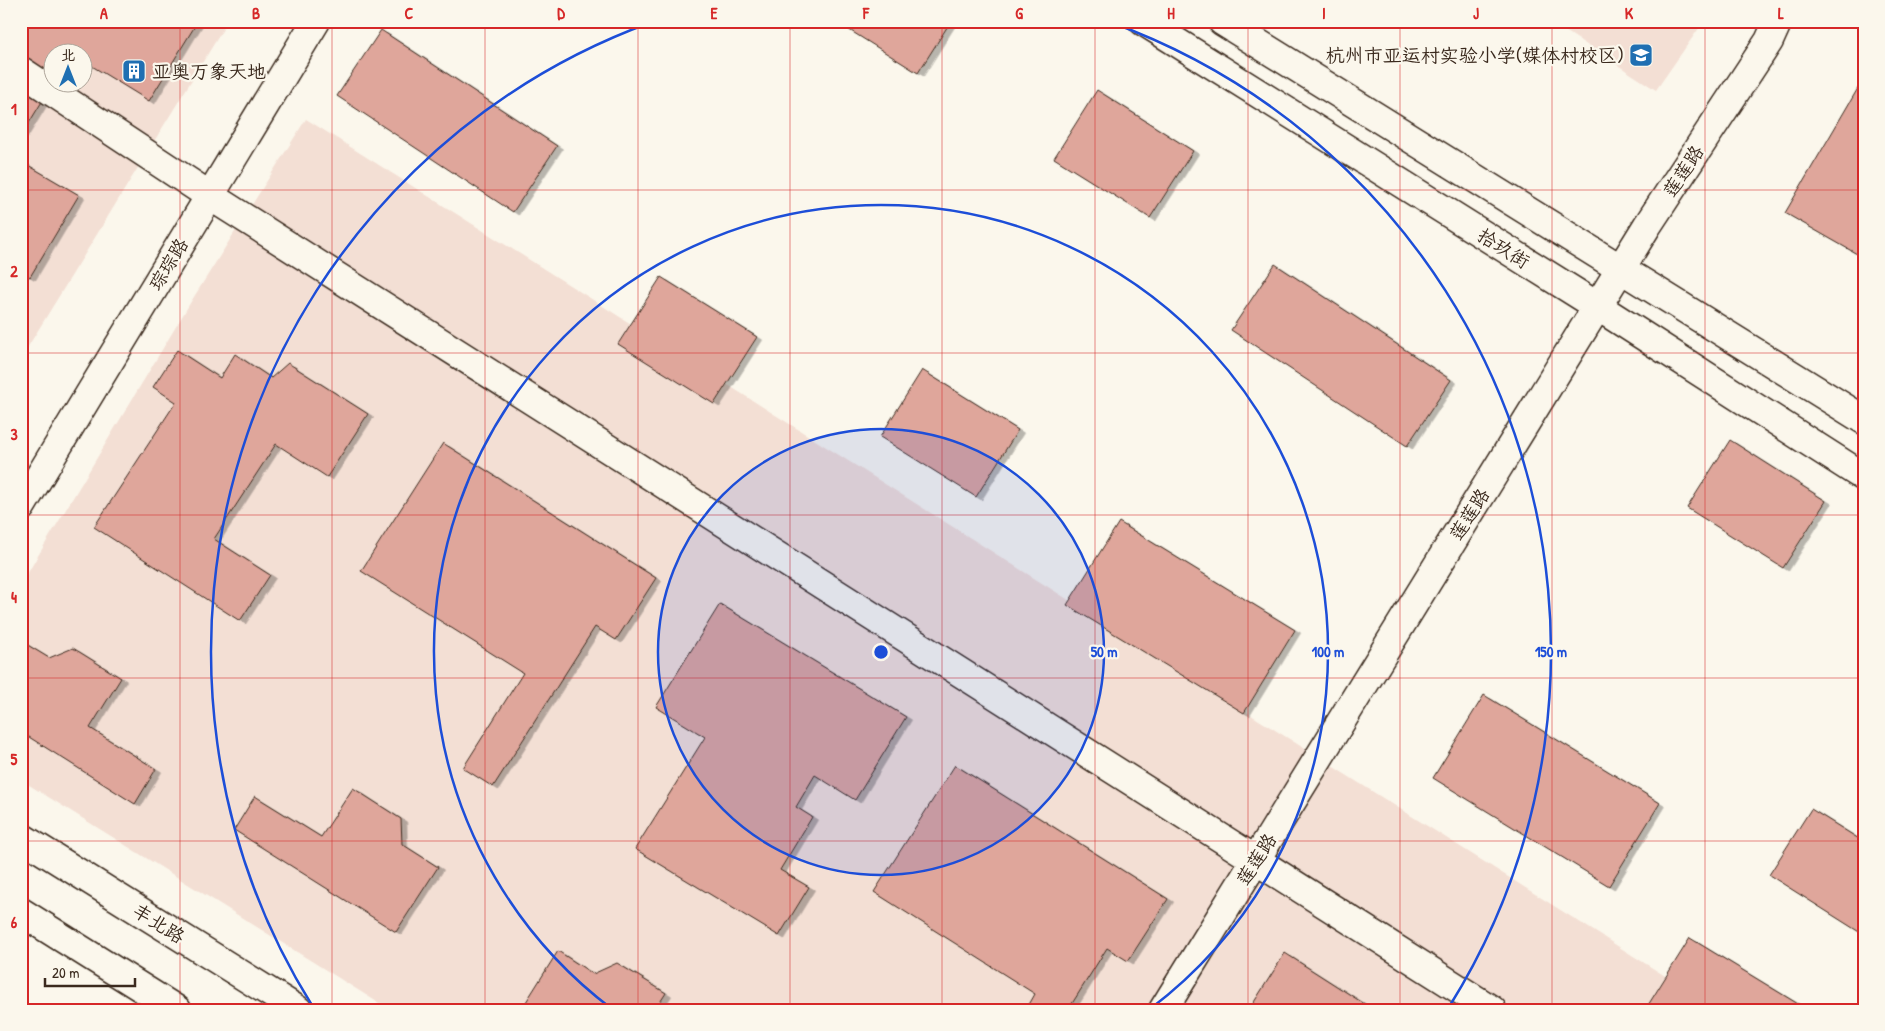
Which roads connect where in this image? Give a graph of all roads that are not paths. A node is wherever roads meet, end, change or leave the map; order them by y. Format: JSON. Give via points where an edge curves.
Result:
{"nodes":[{"id":1,"x":316,"y":21,"type":"edge"},
{"id":2,"x":1143,"y":21,"type":"edge"},
{"id":3,"x":1222,"y":21,"type":"edge"},
{"id":4,"x":1778,"y":21,"type":"edge"},
{"id":5,"x":21,"y":71,"type":"edge"},
{"id":6,"x":210,"y":196,"type":"junction"},
{"id":7,"x":1620,"y":270,"type":"junction"},
{"id":8,"x":1597,"y":306,"type":"junction"},
{"id":9,"x":1864,"y":420,"type":"edge"},
{"id":10,"x":1864,"y":477,"type":"edge"},
{"id":11,"x":21,"y":507,"type":"edge"},
{"id":12,"x":21,"y":837,"type":"edge"},
{"id":13,"x":1255,"y":860,"type":"junction"},
{"id":14,"x":21,"y":912,"type":"edge"},
{"id":15,"x":177,"y":1010,"type":"edge"},
{"id":16,"x":298,"y":1010,"type":"edge"},
{"id":17,"x":1163,"y":1010,"type":"edge"},
{"id":18,"x":1492,"y":1010,"type":"edge"}],
"edges":[{"from":1,"to":6,"type":"street","name":"琮琮路"},
{"from":2,"to":8,"type":"street","name":"拾玖街"},
{"from":3,"to":7,"type":"street"},
{"from":4,"to":7,"type":"street","name":"莲莲路","via":[[1769,41]]},
{"from":5,"to":6,"type":"street"},
{"from":6,"to":11,"type":"street","name":"琮琮路"},
{"from":6,"to":13,"type":"street"},
{"from":7,"to":8,"type":"street","name":"莲莲路"},
{"from":7,"to":9,"type":"street"},
{"from":8,"to":10,"type":"street","name":"拾玖街"},
{"from":8,"to":13,"type":"street","name":"莲莲路"},
{"from":12,"to":16,"type":"street","name":"丰北路"},
{"from":13,"to":17,"type":"street","name":"莲莲路"},
{"from":13,"to":18,"type":"street"},
{"from":14,"to":15,"type":"street"}]}
